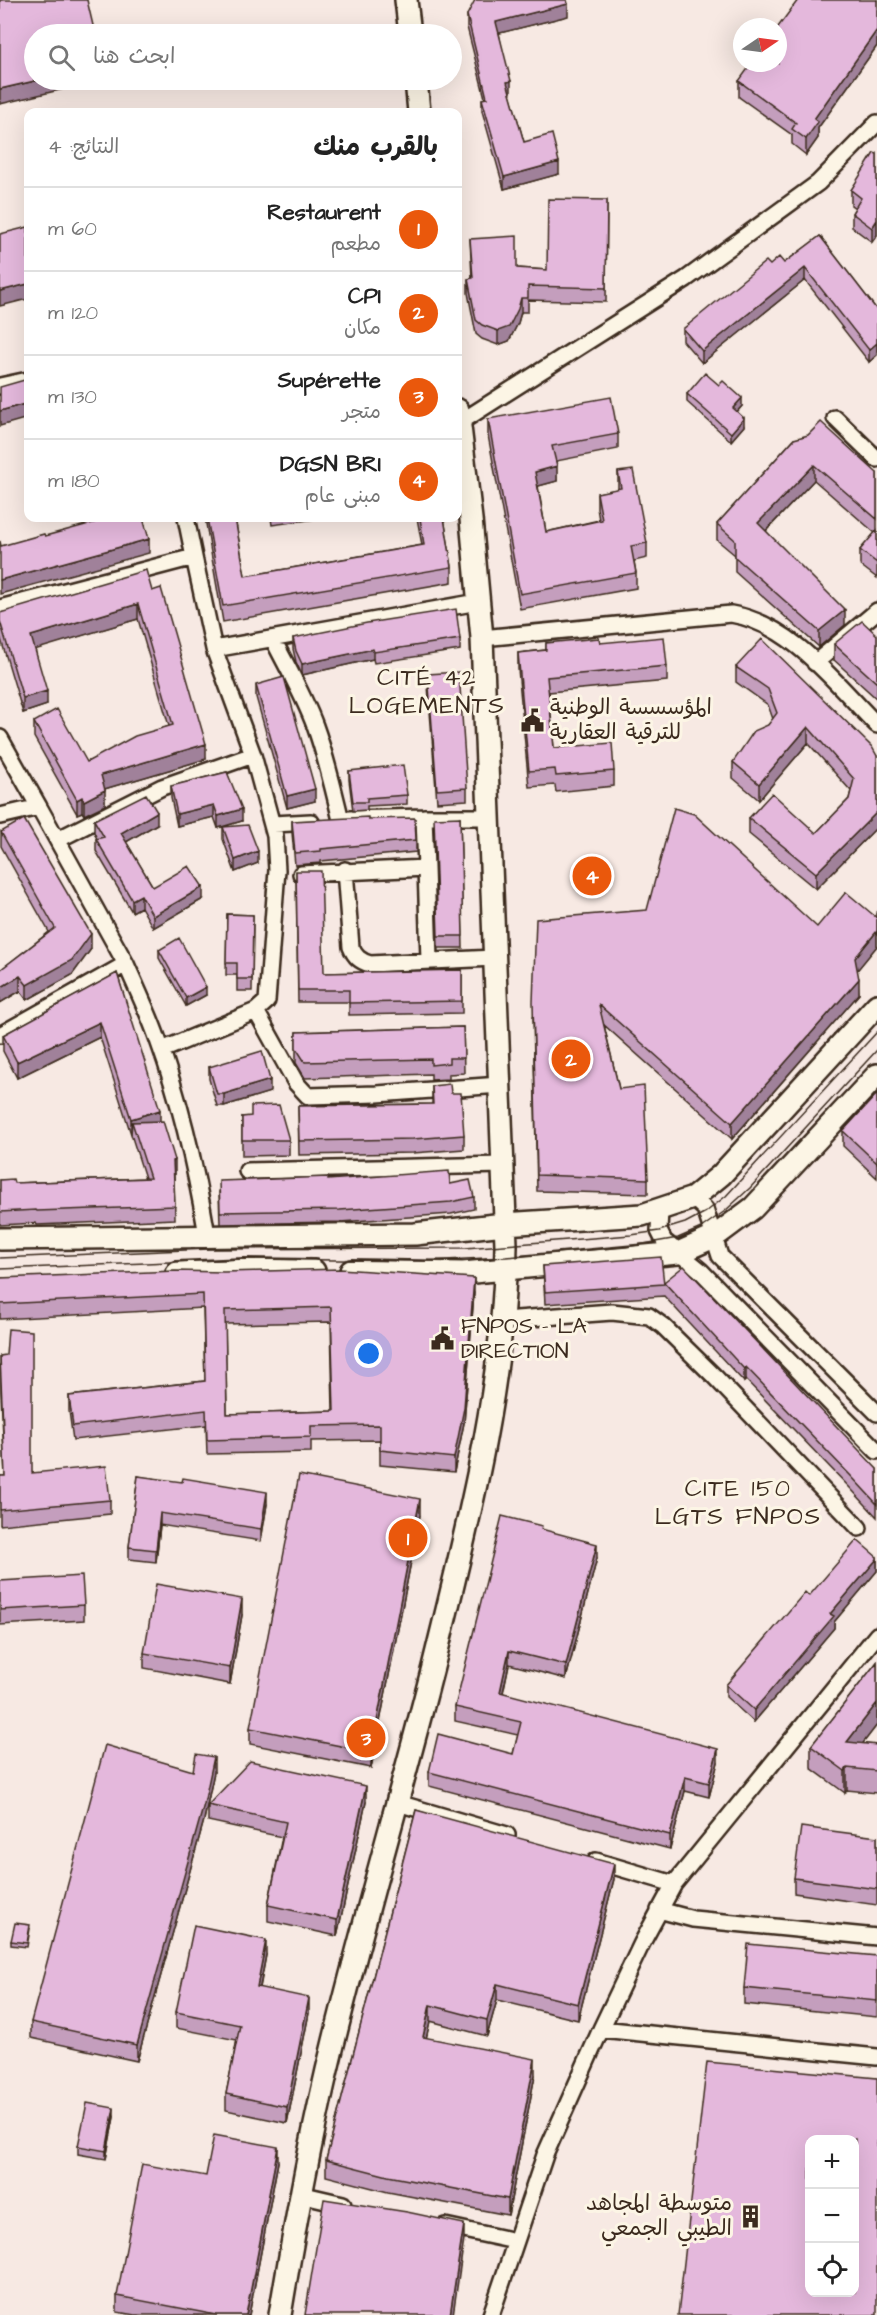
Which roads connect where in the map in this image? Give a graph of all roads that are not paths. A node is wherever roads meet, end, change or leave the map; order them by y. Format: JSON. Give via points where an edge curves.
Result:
{"nodes":[{"id":1,"x":406,"y":0,"type":"edge"},
{"id":2,"x":409,"y":24,"type":"edge"},
{"id":3,"x":417,"y":90,"type":"edge"},
{"id":4,"x":419,"y":108,"type":"edge"},
{"id":5,"x":877,"y":123,"type":"edge"},
{"id":6,"x":24,"y":381,"type":"edge"},
{"id":7,"x":0,"y":386,"type":"edge"},
{"id":8,"x":462,"y":414,"type":"edge"},
{"id":9,"x":835,"y":418,"type":"dead end"},
{"id":10,"x":462,"y":448,"type":"edge"},
{"id":11,"x":877,"y":459,"type":"edge"},
{"id":12,"x":187,"y":522,"type":"edge"},
{"id":13,"x":194,"y":557,"type":"junction"},
{"id":14,"x":478,"y":602,"type":"junction"},
{"id":15,"x":0,"y":608,"type":"edge"},
{"id":16,"x":877,"y":611,"type":"edge"},
{"id":17,"x":482,"y":638,"type":"junction"},
{"id":18,"x":273,"y":639,"type":"junction"},
{"id":19,"x":214,"y":649,"type":"junction"},
{"id":20,"x":815,"y":663,"type":"junction"},
{"id":21,"x":877,"y":725,"type":"edge"},
{"id":22,"x":0,"y":738,"type":"edge"},
{"id":23,"x":253,"y":755,"type":"junction"},
{"id":24,"x":39,"y":807,"type":"junction"},
{"id":25,"x":0,"y":816,"type":"edge"},
{"id":26,"x":489,"y":817,"type":"junction"},
{"id":27,"x":424,"y":818,"type":"junction"},
{"id":28,"x":341,"y":820,"type":"junction"},
{"id":29,"x":273,"y":824,"type":"junction"},
{"id":30,"x":59,"y":839,"type":"junction"},
{"id":31,"x":426,"y":868,"type":"junction"},
{"id":32,"x":345,"y":870,"type":"junction"},
{"id":33,"x":298,"y":874,"type":"edge"},
{"id":34,"x":494,"y":958,"type":"junction"},
{"id":35,"x":429,"y":960,"type":"junction"},
{"id":36,"x":126,"y":964,"type":"junction"},
{"id":37,"x":877,"y":1005,"type":"edge"},
{"id":38,"x":256,"y":1011,"type":"junction"},
{"id":39,"x":0,"y":1035,"type":"edge"},
{"id":40,"x":162,"y":1050,"type":"junction"},
{"id":41,"x":877,"y":1075,"type":"edge"},
{"id":42,"x":500,"y":1085,"type":"junction"},
{"id":43,"x":503,"y":1165,"type":"junction"},
{"id":44,"x":247,"y":1171,"type":"dead end"},
{"id":45,"x":693,"y":1198,"type":"junction"},
{"id":46,"x":660,"y":1209,"type":"junction"},
{"id":47,"x":504,"y":1224,"type":"junction"},
{"id":48,"x":207,"y":1235,"type":"junction"},
{"id":49,"x":714,"y":1237,"type":"junction"},
{"id":50,"x":0,"y":1239,"type":"edge"},
{"id":51,"x":678,"y":1253,"type":"junction"},
{"id":52,"x":506,"y":1269,"type":"junction"},
{"id":53,"x":151,"y":1274,"type":"edge"},
{"id":54,"x":502,"y":1320,"type":"junction"},
{"id":55,"x":877,"y":1413,"type":"edge"},
{"id":56,"x":877,"y":1451,"type":"edge"},
{"id":57,"x":859,"y":1528,"type":"dead end"},
{"id":58,"x":877,"y":1635,"type":"edge"},
{"id":59,"x":398,"y":1803,"type":"junction"},
{"id":60,"x":525,"y":1840,"type":"edge"},
{"id":61,"x":582,"y":1857,"type":"edge"},
{"id":62,"x":674,"y":1884,"type":"junction"},
{"id":63,"x":659,"y":1910,"type":"junction"},
{"id":64,"x":877,"y":1937,"type":"edge"},
{"id":65,"x":601,"y":2029,"type":"junction"},
{"id":66,"x":877,"y":2057,"type":"edge"},
{"id":67,"x":300,"y":2194,"type":"junction"},
{"id":68,"x":357,"y":2207,"type":"edge"},
{"id":69,"x":425,"y":2222,"type":"edge"},
{"id":70,"x":515,"y":2241,"type":"junction"},
{"id":71,"x":280,"y":2315,"type":"edge"},
{"id":72,"x":491,"y":2315,"type":"edge"}],
"edges":[{"from":1,"to":2,"type":"street"},
{"from":3,"to":4,"type":"street"},
{"from":5,"to":8,"type":"street","via":[[818,183],[695,272]]},
{"from":6,"to":7,"type":"street"},
{"from":9,"to":11,"type":"street"},
{"from":10,"to":14,"type":"street"},
{"from":12,"to":13,"type":"street"},
{"from":13,"to":15,"type":"street"},
{"from":13,"to":19,"type":"street"},
{"from":14,"to":17,"type":"street"},
{"from":14,"to":18,"type":"street"},
{"from":16,"to":20,"type":"street"},
{"from":17,"to":20,"type":"street","via":[[731,615],[767,626]]},
{"from":17,"to":26,"type":"street"},
{"from":18,"to":19,"type":"street"},
{"from":18,"to":28,"type":"street","via":[[315,726]]},
{"from":19,"to":23,"type":"street"},
{"from":20,"to":21,"type":"street"},
{"from":22,"to":24,"type":"street"},
{"from":23,"to":29,"type":"street"},
{"from":23,"to":30,"type":"street","via":[[162,787]]},
{"from":24,"to":25,"type":"street"},
{"from":24,"to":30,"type":"street"},
{"from":26,"to":27,"type":"street"},
{"from":26,"to":34,"type":"street"},
{"from":27,"to":28,"type":"street"},
{"from":27,"to":31,"type":"street"},
{"from":28,"to":29,"type":"street"},
{"from":29,"to":38,"type":"street","via":[[277,870],[268,997]]},
{"from":30,"to":36,"type":"street"},
{"from":31,"to":32,"type":"street"},
{"from":31,"to":35,"type":"street"},
{"from":32,"to":33,"type":"street"},
{"from":32,"to":35,"type":"street","via":[[350,940],[357,958],[370,964]]},
{"from":34,"to":35,"type":"street"},
{"from":34,"to":42,"type":"street"},
{"from":36,"to":39,"type":"street"},
{"from":36,"to":40,"type":"street"},
{"from":37,"to":45,"type":"street","via":[[721,1175]]},
{"from":38,"to":40,"type":"street"},
{"from":38,"to":42,"type":"street","via":[[296,1083],[308,1096]]},
{"from":40,"to":48,"type":"street","via":[[187,1138]]},
{"from":41,"to":49,"type":"street","via":[[753,1208]]},
{"from":42,"to":43,"type":"street"},
{"from":43,"to":44,"type":"street"},
{"from":43,"to":47,"type":"street"},
{"from":45,"to":46,"type":"street"},
{"from":45,"to":49,"type":"street","via":[[705,1209]]},
{"from":46,"to":47,"type":"street","via":[[642,1215]]},
{"from":46,"to":51,"type":"street","via":[[659,1231]]},
{"from":47,"to":48,"type":"street","via":[[415,1234]]},
{"from":47,"to":52,"type":"street"},
{"from":48,"to":50,"type":"street"},
{"from":49,"to":51,"type":"street"},
{"from":49,"to":55,"type":"street","via":[[720,1256]]},
{"from":51,"to":52,"type":"street"},
{"from":51,"to":56,"type":"street","via":[[700,1270]]},
{"from":52,"to":53,"type":"street","via":[[463,1273],[244,1270]]},
{"from":52,"to":54,"type":"street"},
{"from":54,"to":57,"type":"street","via":[[612,1312],[649,1316],[714,1376]]},
{"from":54,"to":59,"type":"street","via":[[473,1504]]},
{"from":58,"to":62,"type":"street"},
{"from":59,"to":60,"type":"street"},
{"from":59,"to":67,"type":"street","via":[[333,2044]]},
{"from":61,"to":62,"type":"street"},
{"from":62,"to":63,"type":"street"},
{"from":63,"to":64,"type":"street","via":[[693,1919]]},
{"from":63,"to":65,"type":"street"},
{"from":65,"to":66,"type":"street"},
{"from":65,"to":70,"type":"street","via":[[544,2155]]},
{"from":67,"to":68,"type":"street"},
{"from":67,"to":71,"type":"street"},
{"from":69,"to":70,"type":"street"},
{"from":70,"to":72,"type":"street"}]}
